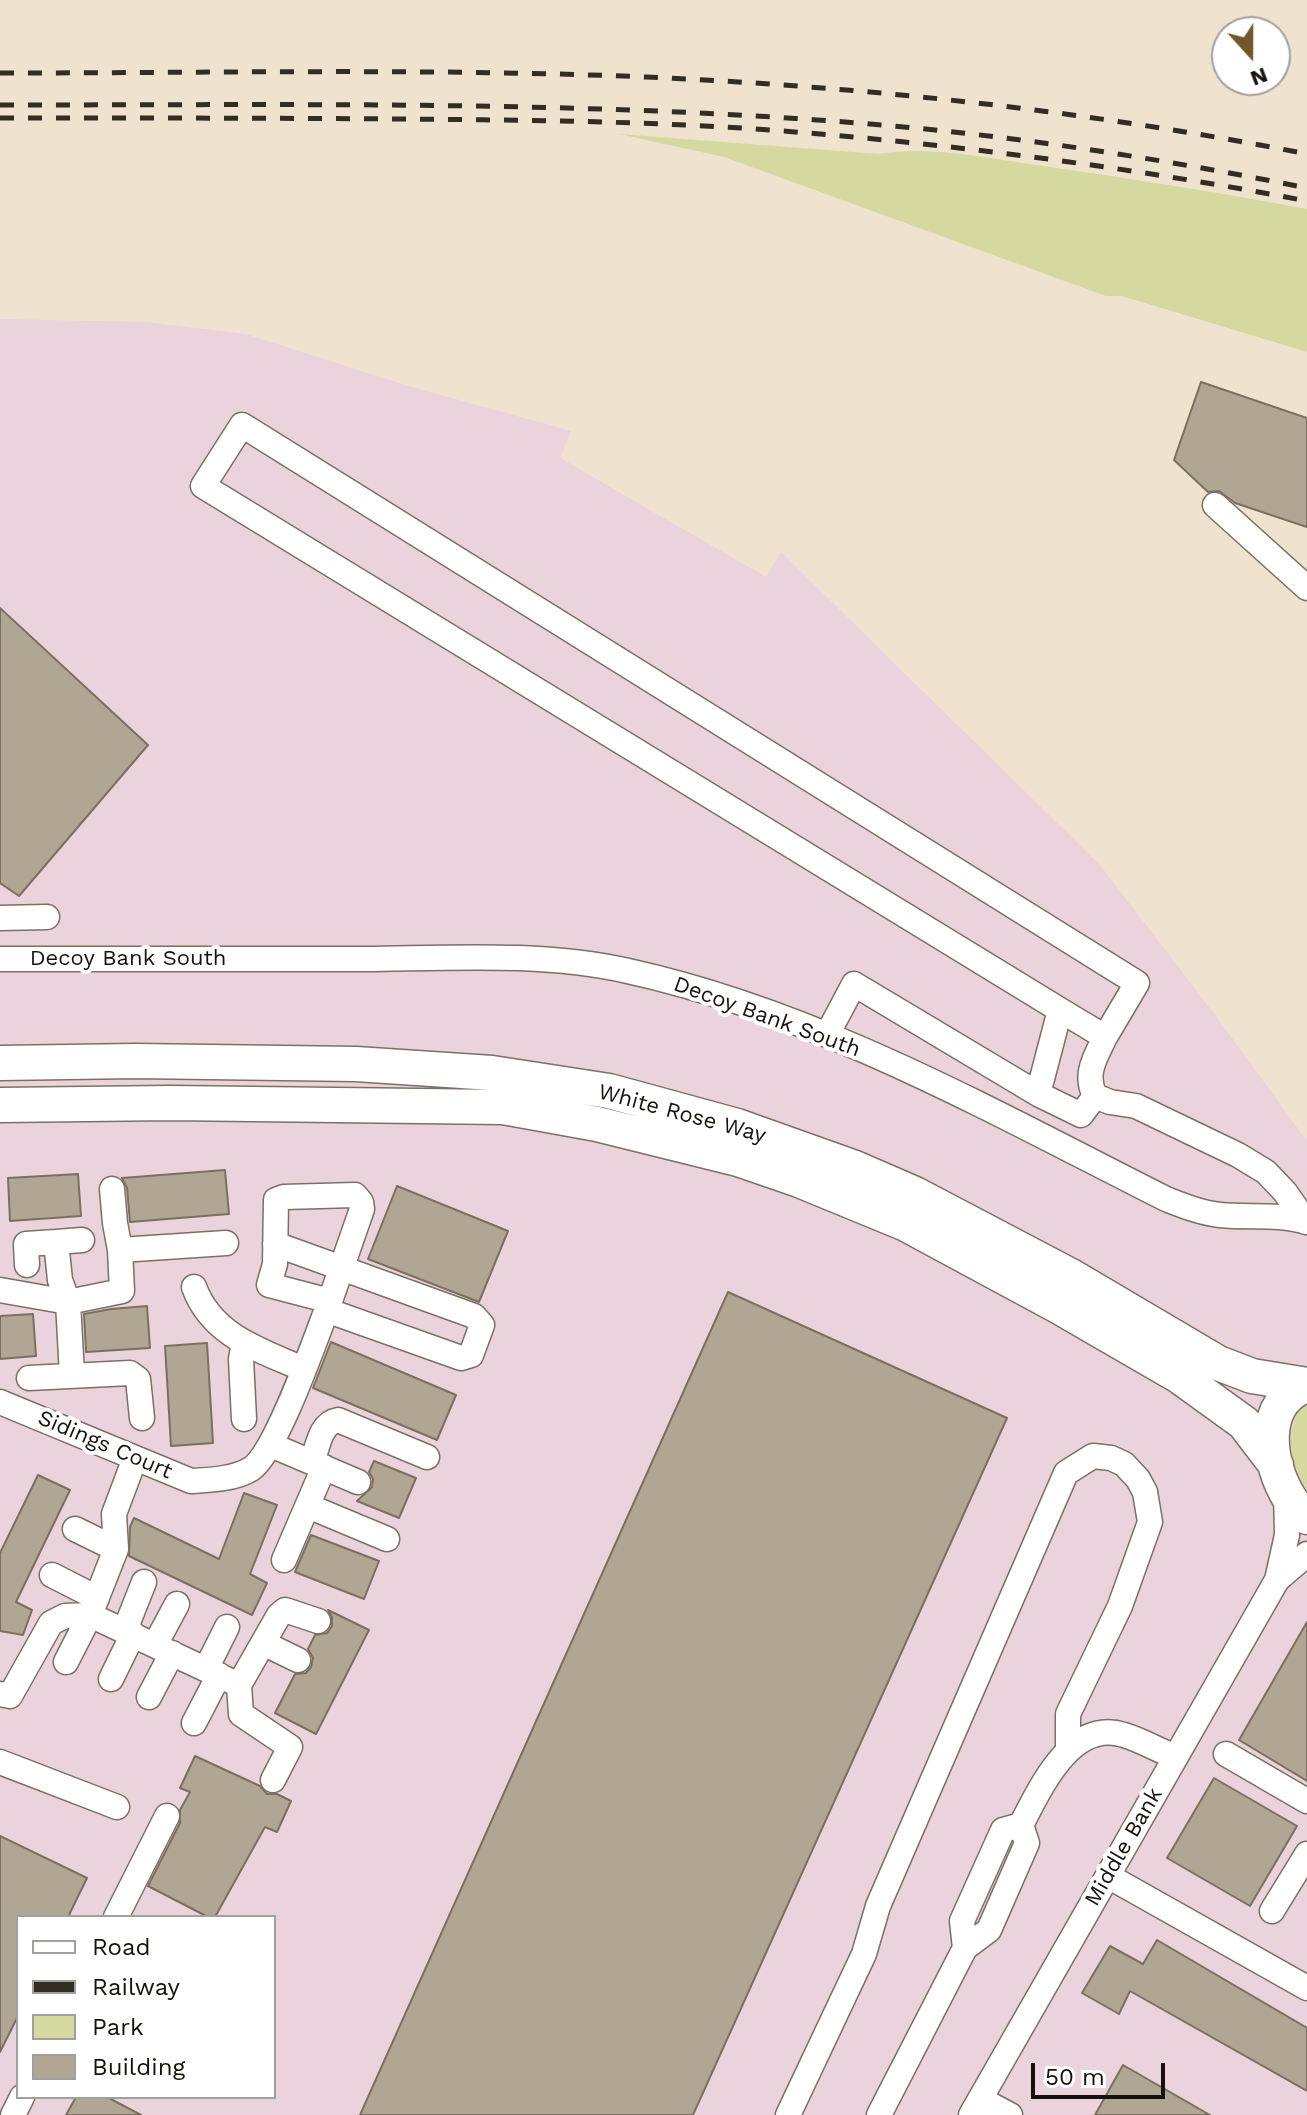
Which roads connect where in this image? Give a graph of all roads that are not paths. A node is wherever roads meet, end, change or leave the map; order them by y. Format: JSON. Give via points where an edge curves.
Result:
{"nodes":[{"id":1,"x":1215,"y":505,"type":"dead end"},
{"id":2,"x":1307,"y":588,"type":"edge"},
{"id":3,"x":47,"y":917,"type":"dead end"},
{"id":4,"x":0,"y":918,"type":"edge"},
{"id":5,"x":0,"y":959,"type":"edge"},
{"id":6,"x":1060,"y":1010,"type":"junction"},
{"id":7,"x":827,"y":1035,"type":"junction"},
{"id":8,"x":1105,"y":1037,"type":"junction"},
{"id":9,"x":0,"y":1063,"type":"edge"},
{"id":10,"x":1038,"y":1094,"type":"junction"},
{"id":11,"x":1095,"y":1096,"type":"junction"},
{"id":12,"x":0,"y":1105,"type":"edge"},
{"id":13,"x":112,"y":1189,"type":"dead end"},
{"id":14,"x":1306,"y":1222,"type":"edge"},
{"id":15,"x":82,"y":1240,"type":"dead end"},
{"id":16,"x":56,"y":1242,"type":"junction"},
{"id":17,"x":226,"y":1243,"type":"dead end"},
{"id":18,"x":275,"y":1244,"type":"junction"},
{"id":19,"x":120,"y":1250,"type":"junction"},
{"id":20,"x":27,"y":1265,"type":"dead end"},
{"id":21,"x":341,"y":1267,"type":"junction"},
{"id":22,"x":194,"y":1287,"type":"dead end"},
{"id":23,"x":0,"y":1290,"type":"edge"},
{"id":24,"x":68,"y":1302,"type":"junction"},
{"id":25,"x":328,"y":1305,"type":"junction"},
{"id":26,"x":244,"y":1343,"type":"junction"},
{"id":27,"x":303,"y":1369,"type":"junction"},
{"id":28,"x":72,"y":1375,"type":"junction"},
{"id":29,"x":29,"y":1378,"type":"dead end"},
{"id":30,"x":1307,"y":1385,"type":"edge"},
{"id":31,"x":0,"y":1402,"type":"edge"},
{"id":32,"x":142,"y":1418,"type":"dead end"},
{"id":33,"x":244,"y":1419,"type":"dead end"},
{"id":34,"x":271,"y":1445,"type":"junction"},
{"id":35,"x":427,"y":1457,"type":"dead end"},
{"id":36,"x":135,"y":1458,"type":"junction"},
{"id":37,"x":318,"y":1465,"type":"junction"},
{"id":38,"x":358,"y":1482,"type":"dead end"},
{"id":39,"x":1290,"y":1491,"type":"edge"},
{"id":40,"x":308,"y":1506,"type":"junction"},
{"id":41,"x":75,"y":1529,"type":"dead end"},
{"id":42,"x":387,"y":1539,"type":"dead end"},
{"id":43,"x":116,"y":1549,"type":"junction"},
{"id":44,"x":1307,"y":1554,"type":"edge"},
{"id":45,"x":284,"y":1560,"type":"dead end"},
{"id":46,"x":52,"y":1575,"type":"dead end"},
{"id":47,"x":1277,"y":1580,"type":"junction"},
{"id":48,"x":144,"y":1582,"type":"dead end"},
{"id":49,"x":177,"y":1604,"type":"dead end"},
{"id":50,"x":94,"y":1606,"type":"junction"},
{"id":51,"x":318,"y":1621,"type":"dead end"},
{"id":52,"x":227,"y":1627,"type":"dead end"},
{"id":53,"x":146,"y":1640,"type":"junction"},
{"id":54,"x":263,"y":1643,"type":"junction"},
{"id":55,"x":298,"y":1660,"type":"dead end"},
{"id":56,"x":66,"y":1662,"type":"dead end"},
{"id":57,"x":221,"y":1676,"type":"junction"},
{"id":58,"x":111,"y":1679,"type":"dead end"},
{"id":59,"x":0,"y":1694,"type":"edge"},
{"id":60,"x":149,"y":1697,"type":"dead end"},
{"id":61,"x":194,"y":1723,"type":"dead end"},
{"id":62,"x":1068,"y":1749,"type":"junction"},
{"id":63,"x":1226,"y":1754,"type":"dead end"},
{"id":64,"x":1175,"y":1757,"type":"junction"},
{"id":65,"x":0,"y":1762,"type":"edge"},
{"id":66,"x":273,"y":1780,"type":"dead end"},
{"id":67,"x":1307,"y":1801,"type":"edge"},
{"id":68,"x":117,"y":1807,"type":"dead end"},
{"id":69,"x":167,"y":1816,"type":"dead end"},
{"id":70,"x":1307,"y":1854,"type":"edge"},
{"id":71,"x":1108,"y":1876,"type":"junction"},
{"id":72,"x":1272,"y":1911,"type":"dead end"},
{"id":73,"x":117,"y":1915,"type":"edge"},
{"id":74,"x":1307,"y":1988,"type":"edge"},
{"id":75,"x":975,"y":2107,"type":"edge"},
{"id":76,"x":788,"y":2115,"type":"edge"},
{"id":77,"x":879,"y":2115,"type":"edge"},
{"id":78,"x":1010,"y":2115,"type":"edge"}],
"edges":[{"from":1,"to":2,"type":"street"},
{"from":3,"to":4,"type":"street"},
{"from":5,"to":7,"type":"street","name":"Decoy Bank South","via":[[509,958],[573,963],[702,989]]},
{"from":6,"to":8,"type":"street"},
{"from":6,"to":8,"type":"street","via":[[203,486],[242,425],[1137,983]]},
{"from":6,"to":10,"type":"street"},
{"from":7,"to":10,"type":"street","via":[[854,984]]},
{"from":7,"to":14,"type":"street","name":"Decoy Bank South","via":[[1166,1199],[1220,1215]]},
{"from":8,"to":11,"type":"street","via":[[1089,1084]]},
{"from":9,"to":30,"type":"highway","name":"White Rose Way","via":[[356,1064],[492,1073],[609,1091],[737,1126],[855,1168],[1069,1275],[1218,1363],[1252,1376]]},
{"from":10,"to":11,"type":"street","via":[[1081,1115]]},
{"from":11,"to":14,"type":"street","via":[[1136,1106],[1238,1155],[1266,1172]]},
{"from":12,"to":39,"type":"highway","name":"White Rose Way","via":[[503,1107],[738,1159],[906,1224],[1179,1376],[1244,1423]]},
{"from":13,"to":19,"type":"street"},
{"from":15,"to":16,"type":"street"},
{"from":16,"to":20,"type":"street","via":[[26,1244]]},
{"from":16,"to":24,"type":"street"},
{"from":17,"to":19,"type":"street"},
{"from":18,"to":21,"type":"street"},
{"from":18,"to":21,"type":"street","name":"Sidings Court","via":[[276,1200],[355,1195],[362,1209]]},
{"from":18,"to":25,"type":"street","via":[[269,1285]]},
{"from":19,"to":24,"type":"street","via":[[122,1291]]},
{"from":21,"to":25,"type":"street","name":"Sidings Court"},
{"from":21,"to":25,"type":"street","via":[[474,1316],[481,1331],[471,1355],[461,1358]]},
{"from":22,"to":26,"type":"street","via":[[219,1325]]},
{"from":23,"to":24,"type":"street"},
{"from":24,"to":28,"type":"street"},
{"from":25,"to":27,"type":"street","name":"Sidings Court"},
{"from":26,"to":27,"type":"street"},
{"from":26,"to":33,"type":"street"},
{"from":27,"to":34,"type":"street","name":"Sidings Court"},
{"from":28,"to":29,"type":"street"},
{"from":28,"to":32,"type":"street","via":[[135,1375]]},
{"from":30,"to":39,"type":"highway","name":"White Rose Way","via":[[1282,1399],[1273,1418],[1272,1445]]},
{"from":31,"to":36,"type":"street","name":"Sidings Court"},
{"from":34,"to":36,"type":"street","name":"Sidings Court","via":[[252,1468],[221,1479],[191,1481]]},
{"from":34,"to":37,"type":"street"},
{"from":35,"to":37,"type":"street","via":[[338,1420],[325,1426]]},
{"from":36,"to":43,"type":"street","via":[[114,1514]]},
{"from":37,"to":38,"type":"street"},
{"from":37,"to":40,"type":"street"},
{"from":39,"to":47,"type":"street","name":"Middle Bank"},
{"from":40,"to":42,"type":"street"},
{"from":40,"to":45,"type":"street"},
{"from":41,"to":43,"type":"street"},
{"from":43,"to":50,"type":"street"},
{"from":44,"to":47,"type":"street","name":"Middle Bank"},
{"from":46,"to":50,"type":"street"},
{"from":47,"to":64,"type":"street","name":"Middle Bank"},
{"from":48,"to":53,"type":"street"},
{"from":49,"to":53,"type":"street"},
{"from":50,"to":53,"type":"street"},
{"from":50,"to":56,"type":"street"},
{"from":50,"to":59,"type":"street","via":[[51,1623],[10,1696]]},
{"from":51,"to":54,"type":"street","via":[[285,1610]]},
{"from":52,"to":57,"type":"street"},
{"from":53,"to":57,"type":"street"},
{"from":53,"to":58,"type":"street"},
{"from":53,"to":60,"type":"street"},
{"from":54,"to":55,"type":"street"},
{"from":54,"to":57,"type":"street"},
{"from":57,"to":61,"type":"street"},
{"from":57,"to":66,"type":"street","via":[[241,1714],[290,1747]]},
{"from":62,"to":64,"type":"street","via":[[1106,1732]]},
{"from":62,"to":76,"type":"street","via":[[1068,1714],[1120,1606],[1150,1522],[1138,1479],[1111,1458],[1093,1456],[1066,1473],[878,1906],[864,1954]]},
{"from":62,"to":77,"type":"street","via":[[1021,1825]]},
{"from":63,"to":67,"type":"street"},
{"from":64,"to":71,"type":"street","name":"Middle Bank"},
{"from":65,"to":68,"type":"street"},
{"from":69,"to":73,"type":"street"},
{"from":70,"to":72,"type":"street"},
{"from":71,"to":74,"type":"street"},
{"from":71,"to":75,"type":"street","name":"Middle Bank"},
{"from":75,"to":78,"type":"street"}]}
